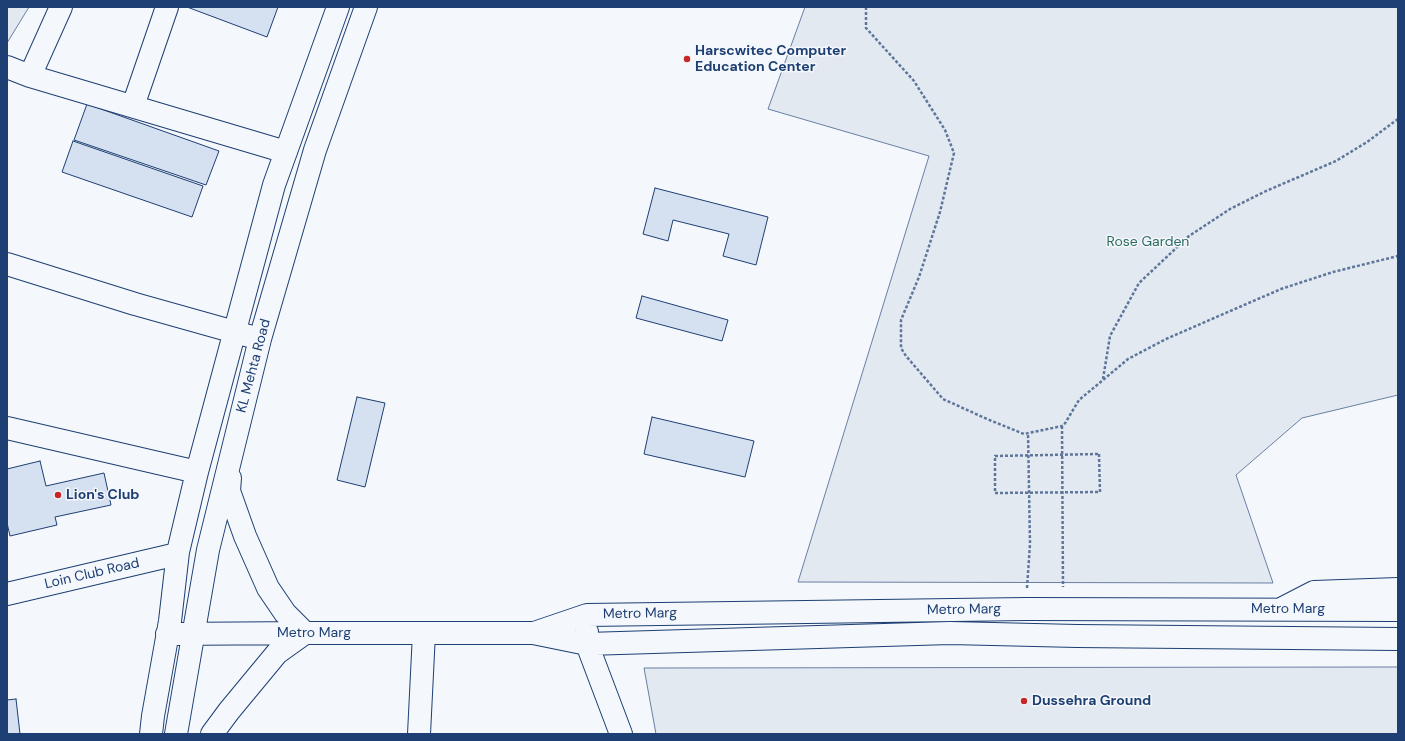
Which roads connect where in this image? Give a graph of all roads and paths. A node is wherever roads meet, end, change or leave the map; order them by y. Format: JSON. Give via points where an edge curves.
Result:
{"nodes":[{"id":1,"x":61,"y":7,"type":"edge"},
{"id":2,"x":167,"y":7,"type":"edge"},
{"id":3,"x":338,"y":7,"type":"edge"},
{"id":4,"x":366,"y":7,"type":"edge"},
{"id":5,"x":866,"y":7,"type":"edge"},
{"id":6,"x":7,"y":67,"type":"edge"},
{"id":7,"x":30,"y":76,"type":"junction"},
{"id":8,"x":133,"y":106,"type":"junction"},
{"id":9,"x":1398,"y":119,"type":"edge"},
{"id":10,"x":286,"y":152,"type":"junction"},
{"id":11,"x":1398,"y":256,"type":"edge"},
{"id":12,"x":7,"y":264,"type":"edge"},
{"id":13,"x":235,"y":332,"type":"junction"},
{"id":14,"x":260,"y":339,"type":"junction"},
{"id":15,"x":1103,"y":380,"type":"junction"},
{"id":16,"x":1062,"y":426,"type":"junction"},
{"id":17,"x":7,"y":428,"type":"edge"},
{"id":18,"x":1028,"y":433,"type":"junction"},
{"id":19,"x":232,"y":453,"type":"junction"},
{"id":20,"x":1062,"y":454,"type":"junction"},
{"id":21,"x":1028,"y":455,"type":"junction"},
{"id":22,"x":197,"y":472,"type":"junction"},
{"id":23,"x":1062,"y":492,"type":"junction"},
{"id":24,"x":1029,"y":493,"type":"junction"},
{"id":25,"x":177,"y":554,"type":"junction"},
{"id":26,"x":1398,"y":589,"type":"edge"},
{"id":27,"x":7,"y":594,"type":"edge"},
{"id":28,"x":1026,"y":609,"type":"junction"},
{"id":29,"x":1063,"y":609,"type":"junction"},
{"id":30,"x":1280,"y":610,"type":"junction"},
{"id":31,"x":1398,"y":610,"type":"edge"},
{"id":32,"x":586,"y":615,"type":"junction"},
{"id":33,"x":305,"y":632,"type":"junction"},
{"id":34,"x":424,"y":633,"type":"junction"},
{"id":35,"x":167,"y":634,"type":"junction"},
{"id":36,"x":193,"y":634,"type":"junction"},
{"id":37,"x":533,"y":634,"type":"junction"},
{"id":38,"x":1398,"y":639,"type":"edge"},
{"id":39,"x":587,"y":644,"type":"junction"},
{"id":40,"x":151,"y":734,"type":"edge"},
{"id":41,"x":176,"y":734,"type":"edge"},
{"id":42,"x":212,"y":734,"type":"edge"},
{"id":43,"x":419,"y":734,"type":"edge"},
{"id":44,"x":621,"y":734,"type":"edge"}],
"edges":[{"from":1,"to":7,"type":"street"},
{"from":2,"to":8,"type":"street"},
{"from":3,"to":10,"type":"street","name":"KL Mehta Road"},
{"from":4,"to":14,"type":"street","name":"KL Mehta Road","via":[[315,150]]},
{"from":5,"to":18,"type":"path","via":[[866,28],[914,81],[945,130],[954,153],[940,212],[919,277],[901,320],[901,348],[943,399],[1024,434]]},
{"from":6,"to":7,"type":"street"},
{"from":7,"to":8,"type":"street"},
{"from":8,"to":10,"type":"street"},
{"from":9,"to":15,"type":"path","via":[[1336,161],[1266,191],[1189,236],[1139,283],[1110,336]]},
{"from":10,"to":13,"type":"street","name":"KL Mehta Road","via":[[274,185]]},
{"from":11,"to":15,"type":"path","via":[[1333,272],[1281,289],[1166,339],[1128,359]]},
{"from":12,"to":13,"type":"street"},
{"from":13,"to":14,"type":"street"},
{"from":13,"to":22,"type":"street","name":"KL Mehta Road"},
{"from":14,"to":19,"type":"street","name":"KL Mehta Road"},
{"from":15,"to":16,"type":"path","via":[[1079,400]]},
{"from":16,"to":18,"type":"path"},
{"from":16,"to":20,"type":"path"},
{"from":17,"to":22,"type":"street"},
{"from":18,"to":21,"type":"path"},
{"from":19,"to":33,"type":"street","via":[[229,491],[244,536],[268,588],[285,613]]},
{"from":19,"to":36,"type":"street","name":"KL Mehta Road","via":[[208,550]]},
{"from":20,"to":21,"type":"path"},
{"from":20,"to":23,"type":"path"},
{"from":20,"to":23,"type":"path","via":[[1099,454],[1100,492]]},
{"from":21,"to":24,"type":"path"},
{"from":21,"to":24,"type":"path","via":[[995,456],[995,493]]},
{"from":22,"to":25,"type":"street","name":"KL Mehta Road"},
{"from":23,"to":24,"type":"path"},
{"from":23,"to":29,"type":"path"},
{"from":24,"to":28,"type":"path","via":[[1030,544]]},
{"from":25,"to":27,"type":"street","name":"Loin Club Road"},
{"from":25,"to":35,"type":"street","name":"KL Mehta Road"},
{"from":26,"to":30,"type":"street","via":[[1314,592]]},
{"from":28,"to":29,"type":"street","name":"Metro Marg"},
{"from":28,"to":32,"type":"street","name":"Metro Marg"},
{"from":29,"to":30,"type":"street","name":"Metro Marg"},
{"from":30,"to":31,"type":"street","name":"Metro Marg"},
{"from":32,"to":37,"type":"street","name":"Metro Marg"},
{"from":32,"to":39,"type":"street"},
{"from":33,"to":34,"type":"street","name":"Metro Marg"},
{"from":33,"to":36,"type":"street","name":"Metro Marg"},
{"from":33,"to":42,"type":"street","via":[[277,653]]},
{"from":34,"to":37,"type":"street","name":"Metro Marg"},
{"from":34,"to":43,"type":"street"},
{"from":35,"to":36,"type":"street","name":"Metro Marg"},
{"from":35,"to":40,"type":"street","name":"KL Mehta Road"},
{"from":36,"to":41,"type":"street","name":"KL Mehta Road"},
{"from":37,"to":39,"type":"street","name":"Metro Marg"},
{"from":38,"to":39,"type":"street","name":"Metro Marg","via":[[950,633]]},
{"from":39,"to":44,"type":"street"}]}
